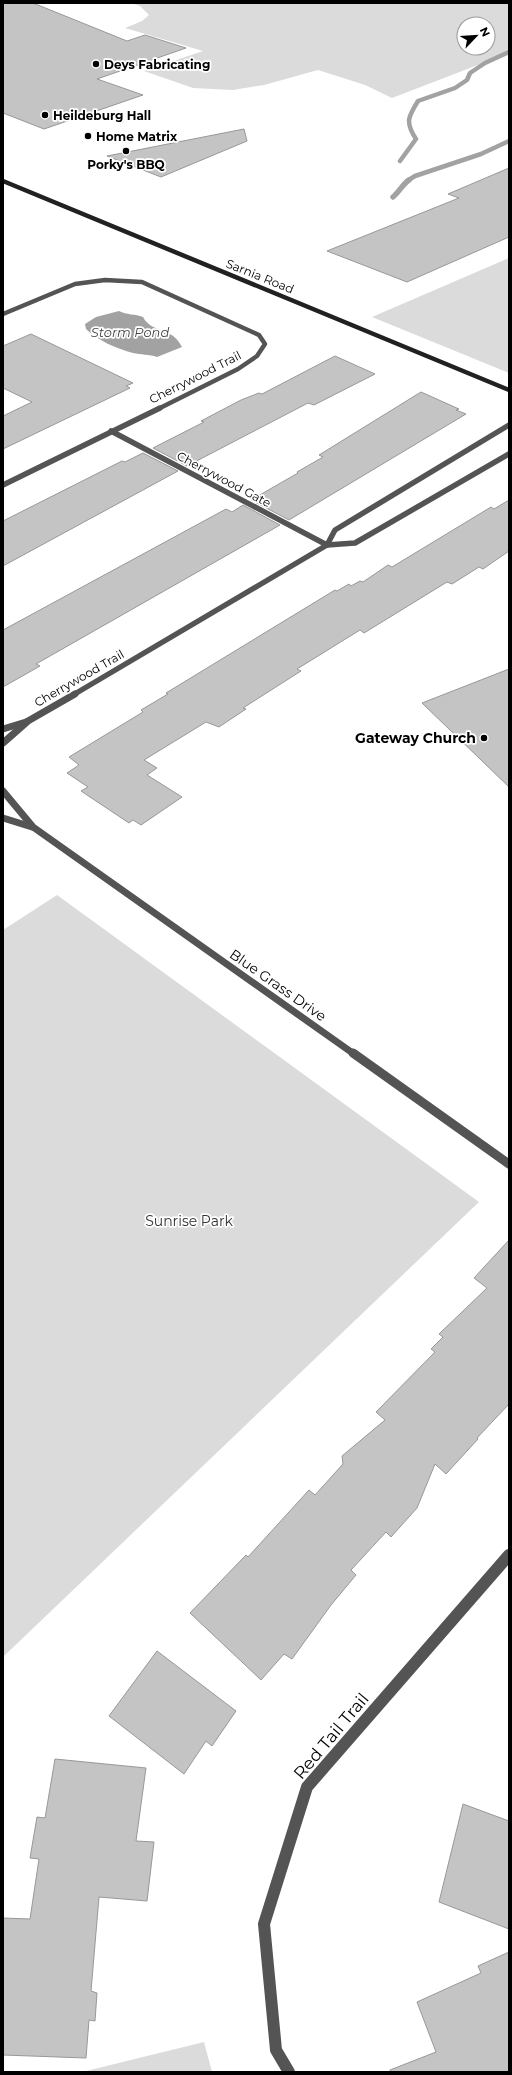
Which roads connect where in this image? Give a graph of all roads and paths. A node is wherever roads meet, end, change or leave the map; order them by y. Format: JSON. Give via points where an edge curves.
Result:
{"nodes":[{"id":1,"x":3,"y":182,"type":"edge"},
{"id":2,"x":3,"y":314,"type":"edge"},
{"id":3,"x":509,"y":390,"type":"edge"},
{"id":4,"x":509,"y":425,"type":"edge"},
{"id":5,"x":111,"y":432,"type":"junction"},
{"id":6,"x":509,"y":454,"type":"edge"},
{"id":7,"x":3,"y":485,"type":"edge"},
{"id":8,"x":327,"y":545,"type":"junction"},
{"id":9,"x":28,"y":721,"type":"junction"},
{"id":10,"x":3,"y":729,"type":"edge"},
{"id":11,"x":3,"y":743,"type":"edge"},
{"id":12,"x":3,"y":791,"type":"edge"},
{"id":13,"x":3,"y":818,"type":"edge"},
{"id":14,"x":33,"y":827,"type":"junction"},
{"id":15,"x":509,"y":1164,"type":"edge"},
{"id":16,"x":509,"y":1554,"type":"edge"},
{"id":17,"x":289,"y":2072,"type":"edge"}],
"edges":[{"from":1,"to":3,"type":"main road","name":"Sarnia Road"},
{"from":2,"to":5,"type":"street","name":"Cherrywood Trail","via":[[75,284],[105,280],[142,282],[259,335],[265,344],[257,356],[238,369]]},
{"from":4,"to":8,"type":"street","name":"Cherrywood Trail","via":[[335,530]]},
{"from":5,"to":7,"type":"street","name":"Cherrywood Trail"},
{"from":5,"to":8,"type":"street","name":"Cherrywood Gate"},
{"from":6,"to":8,"type":"street","name":"Cherrywood Trail","via":[[355,543]]},
{"from":8,"to":9,"type":"street","name":"Cherrywood Trail"},
{"from":9,"to":10,"type":"street","name":"Cherrywood Trail"},
{"from":9,"to":11,"type":"street","name":"Cherrywood Trail"},
{"from":12,"to":14,"type":"street","name":"Blue Grass Drive"},
{"from":13,"to":14,"type":"street","name":"Blue Grass Drive"},
{"from":14,"to":15,"type":"street","name":"Blue Grass Drive"},
{"from":16,"to":17,"type":"street","name":"Red Tail Trail","via":[[307,1787],[264,1924],[276,2050]]}]}
